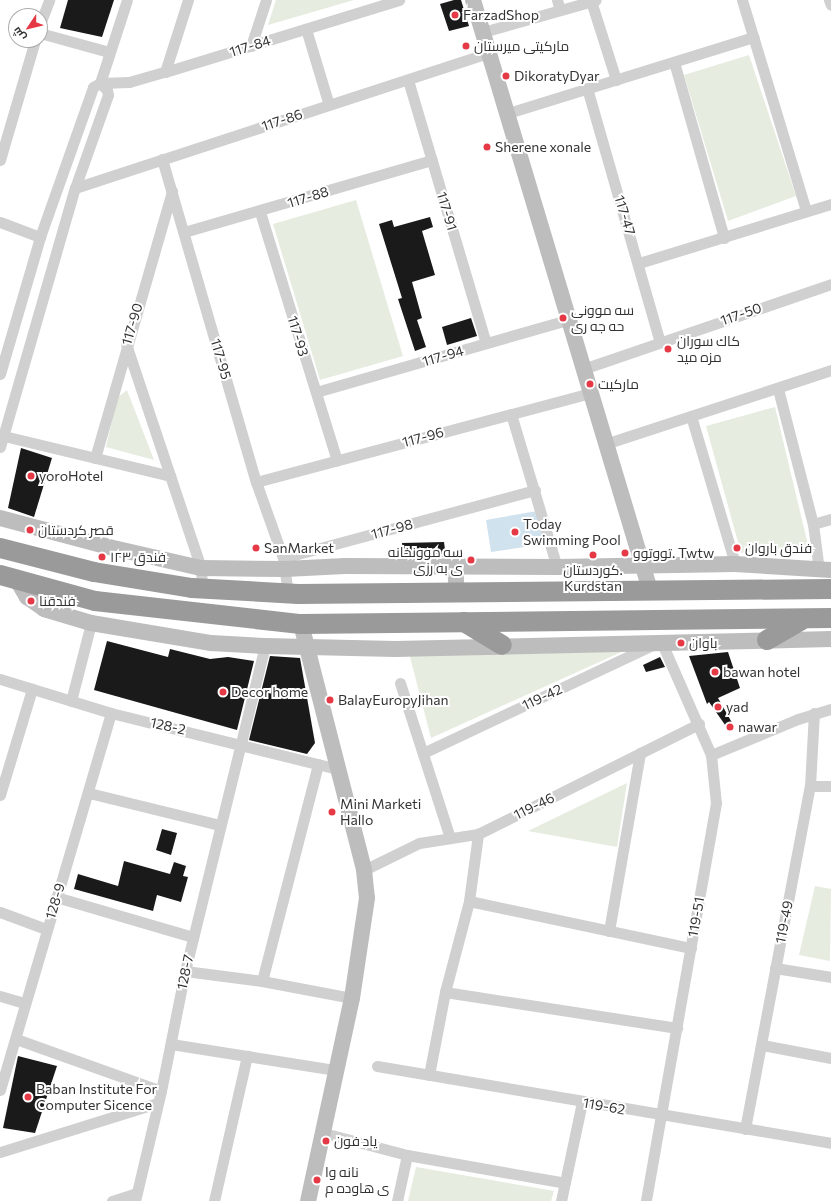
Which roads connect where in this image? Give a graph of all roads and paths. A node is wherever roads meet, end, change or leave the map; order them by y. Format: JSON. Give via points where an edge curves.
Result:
{"nodes":[{"id":1,"x":127,"y":0,"type":"edge"},
{"id":2,"x":188,"y":0,"type":"edge"},
{"id":3,"x":266,"y":0,"type":"edge"},
{"id":4,"x":399,"y":0,"type":"edge"},
{"id":5,"x":473,"y":0,"type":"edge"},
{"id":6,"x":742,"y":0,"type":"edge"},
{"id":7,"x":829,"y":0,"type":"edge"},
{"id":8,"x":594,"y":1,"type":"edge"},
{"id":9,"x":381,"y":3,"type":"edge"},
{"id":10,"x":559,"y":5,"type":"edge"},
{"id":11,"x":831,"y":5,"type":"edge"},
{"id":12,"x":306,"y":29,"type":"junction"},
{"id":13,"x":482,"y":32,"type":"junction"},
{"id":14,"x":48,"y":35,"type":"edge"},
{"id":15,"x":753,"y":37,"type":"junction"},
{"id":16,"x":251,"y":46,"type":"junction"},
{"id":17,"x":32,"y":48,"type":"edge"},
{"id":18,"x":109,"y":52,"type":"junction"},
{"id":19,"x":489,"y":53,"type":"junction"},
{"id":20,"x":674,"y":62,"type":"junction"},
{"id":21,"x":165,"y":72,"type":"junction"},
{"id":22,"x":408,"y":80,"type":"junction"},
{"id":23,"x":616,"y":80,"type":"junction"},
{"id":24,"x":100,"y":83,"type":"junction"},
{"id":25,"x":587,"y":88,"type":"junction"},
{"id":26,"x":329,"y":105,"type":"junction"},
{"id":27,"x":508,"y":113,"type":"junction"},
{"id":28,"x":6,"y":120,"type":"edge"},
{"id":29,"x":162,"y":159,"type":"junction"},
{"id":30,"x":0,"y":160,"type":"edge"},
{"id":31,"x":432,"y":160,"type":"junction"},
{"id":32,"x":75,"y":188,"type":"junction"},
{"id":33,"x":172,"y":191,"type":"junction"},
{"id":34,"x":831,"y":204,"type":"edge"},
{"id":35,"x":806,"y":211,"type":"junction"},
{"id":36,"x":260,"y":212,"type":"junction"},
{"id":37,"x":0,"y":222,"type":"edge"},
{"id":38,"x":184,"y":232,"type":"junction"},
{"id":39,"x":40,"y":238,"type":"junction"},
{"id":40,"x":724,"y":238,"type":"junction"},
{"id":41,"x":639,"y":263,"type":"junction"},
{"id":42,"x":831,"y":285,"type":"edge"},
{"id":43,"x":570,"y":319,"type":"junction"},
{"id":44,"x":660,"y":342,"type":"junction"},
{"id":45,"x":486,"y":343,"type":"junction"},
{"id":46,"x":126,"y":344,"type":"junction"},
{"id":47,"x":583,"y":369,"type":"junction"},
{"id":48,"x":831,"y":370,"type":"edge"},
{"id":49,"x":0,"y":374,"type":"edge"},
{"id":50,"x":778,"y":389,"type":"junction"},
{"id":51,"x":316,"y":392,"type":"junction"},
{"id":52,"x":590,"y":393,"type":"junction"},
{"id":53,"x":511,"y":414,"type":"junction"},
{"id":54,"x":691,"y":416,"type":"junction"},
{"id":55,"x":4,"y":436,"type":"junction"},
{"id":56,"x":605,"y":444,"type":"junction"},
{"id":57,"x":0,"y":447,"type":"edge"},
{"id":58,"x":95,"y":458,"type":"junction"},
{"id":59,"x":337,"y":460,"type":"junction"},
{"id":60,"x":170,"y":476,"type":"junction"},
{"id":61,"x":256,"y":482,"type":"junction"},
{"id":62,"x":535,"y":490,"type":"junction"},
{"id":63,"x":0,"y":518,"type":"edge"},
{"id":64,"x":831,"y":519,"type":"edge"},
{"id":65,"x":813,"y":524,"type":"junction"},
{"id":66,"x":0,"y":548,"type":"edge"},
{"id":67,"x":284,"y":563,"type":"junction"},
{"id":68,"x":642,"y":564,"type":"junction"},
{"id":69,"x":735,"y":564,"type":"junction"},
{"id":70,"x":455,"y":566,"type":"junction"},
{"id":71,"x":557,"y":567,"type":"junction"},
{"id":72,"x":201,"y":568,"type":"junction"},
{"id":73,"x":825,"y":570,"type":"edge"},
{"id":74,"x":8,"y":577,"type":"edge"},
{"id":75,"x":202,"y":588,"type":"junction"},
{"id":76,"x":831,"y":589,"type":"edge"},
{"id":77,"x":650,"y":590,"type":"junction"},
{"id":78,"x":457,"y":592,"type":"junction"},
{"id":79,"x":288,"y":593,"type":"junction"},
{"id":80,"x":808,"y":618,"type":"junction"},
{"id":81,"x":831,"y":618,"type":"edge"},
{"id":82,"x":464,"y":622,"type":"junction"},
{"id":83,"x":91,"y":623,"type":"junction"},
{"id":84,"x":301,"y":624,"type":"junction"},
{"id":85,"x":831,"y":639,"type":"edge"},
{"id":86,"x":766,"y":640,"type":"junction"},
{"id":87,"x":661,"y":641,"type":"junction"},
{"id":88,"x":502,"y":645,"type":"junction"},
{"id":89,"x":265,"y":646,"type":"junction"},
{"id":90,"x":305,"y":647,"type":"junction"},
{"id":91,"x":0,"y":679,"type":"edge"},
{"id":92,"x":400,"y":683,"type":"dead end"},
{"id":93,"x":32,"y":690,"type":"junction"},
{"id":94,"x":71,"y":701,"type":"junction"},
{"id":95,"x":831,"y":709,"type":"edge"},
{"id":96,"x":111,"y":713,"type":"junction"},
{"id":97,"x":814,"y":713,"type":"junction"},
{"id":98,"x":699,"y":724,"type":"junction"},
{"id":99,"x":240,"y":743,"type":"junction"},
{"id":100,"x":423,"y":753,"type":"junction"},
{"id":101,"x":640,"y":753,"type":"junction"},
{"id":102,"x":712,"y":755,"type":"junction"},
{"id":103,"x":318,"y":764,"type":"junction"},
{"id":104,"x":337,"y":769,"type":"junction"},
{"id":105,"x":810,"y":786,"type":"junction"},
{"id":106,"x":831,"y":786,"type":"edge"},
{"id":107,"x":89,"y":793,"type":"junction"},
{"id":108,"x":0,"y":795,"type":"edge"},
{"id":109,"x":219,"y":825,"type":"junction"},
{"id":110,"x":478,"y":834,"type":"junction"},
{"id":111,"x":450,"y":838,"type":"junction"},
{"id":112,"x":364,"y":870,"type":"junction"},
{"id":113,"x":56,"y":897,"type":"junction"},
{"id":114,"x":469,"y":901,"type":"junction"},
{"id":115,"x":0,"y":912,"type":"edge"},
{"id":116,"x":46,"y":930,"type":"junction"},
{"id":117,"x":609,"y":931,"type":"junction"},
{"id":118,"x":193,"y":937,"type":"junction"},
{"id":119,"x":691,"y":948,"type":"junction"},
{"id":120,"x":775,"y":968,"type":"junction"},
{"id":121,"x":185,"y":971,"type":"junction"},
{"id":122,"x":831,"y":977,"type":"edge"},
{"id":123,"x":262,"y":981,"type":"junction"},
{"id":124,"x":445,"y":992,"type":"junction"},
{"id":125,"x":0,"y":996,"type":"edge"},
{"id":126,"x":352,"y":998,"type":"junction"},
{"id":127,"x":25,"y":1003,"type":"junction"},
{"id":128,"x":677,"y":1028,"type":"junction"},
{"id":129,"x":16,"y":1039,"type":"junction"},
{"id":130,"x":171,"y":1044,"type":"junction"},
{"id":131,"x":762,"y":1045,"type":"junction"},
{"id":132,"x":247,"y":1056,"type":"junction"},
{"id":133,"x":831,"y":1058,"type":"edge"},
{"id":134,"x":377,"y":1066,"type":"dead end"},
{"id":135,"x":336,"y":1070,"type":"junction"},
{"id":136,"x":429,"y":1075,"type":"junction"},
{"id":137,"x":1,"y":1078,"type":"edge"},
{"id":138,"x":0,"y":1090,"type":"edge"},
{"id":139,"x":162,"y":1091,"type":"junction"},
{"id":140,"x":582,"y":1102,"type":"junction"},
{"id":141,"x":157,"y":1103,"type":"junction"},
{"id":142,"x":661,"y":1116,"type":"junction"},
{"id":143,"x":746,"y":1129,"type":"junction"},
{"id":144,"x":324,"y":1133,"type":"junction"},
{"id":145,"x":831,"y":1143,"type":"edge"},
{"id":146,"x":0,"y":1152,"type":"edge"},
{"id":147,"x":407,"y":1155,"type":"junction"},
{"id":148,"x":565,"y":1183,"type":"junction"},
{"id":149,"x":136,"y":1197,"type":"edge"},
{"id":150,"x":112,"y":1201,"type":"edge"},
{"id":151,"x":214,"y":1201,"type":"edge"},
{"id":152,"x":308,"y":1201,"type":"edge"},
{"id":153,"x":397,"y":1201,"type":"edge"},
{"id":154,"x":561,"y":1201,"type":"edge"},
{"id":155,"x":647,"y":1201,"type":"edge"}],
"edges":[{"from":1,"to":18,"type":"street"},
{"from":2,"to":21,"type":"street"},
{"from":3,"to":16,"type":"street"},
{"from":4,"to":9,"type":"street","name":"117-84"},
{"from":5,"to":13,"type":"main road"},
{"from":6,"to":15,"type":"street"},
{"from":7,"to":11,"type":"street"},
{"from":8,"to":10,"type":"street"},
{"from":8,"to":23,"type":"street"},
{"from":9,"to":12,"type":"street","name":"117-84"},
{"from":10,"to":13,"type":"street"},
{"from":12,"to":16,"type":"street","name":"117-84"},
{"from":12,"to":26,"type":"street"},
{"from":13,"to":19,"type":"main road"},
{"from":14,"to":18,"type":"street"},
{"from":15,"to":20,"type":"street"},
{"from":15,"to":35,"type":"street"},
{"from":16,"to":21,"type":"street","name":"117-84"},
{"from":17,"to":28,"type":"street"},
{"from":18,"to":24,"type":"street"},
{"from":19,"to":22,"type":"street","name":"117-86"},
{"from":19,"to":27,"type":"main road"},
{"from":20,"to":23,"type":"street"},
{"from":20,"to":40,"type":"street"},
{"from":21,"to":24,"type":"street","name":"117-84","via":[[129,82]]},
{"from":22,"to":26,"type":"street","name":"117-86"},
{"from":22,"to":31,"type":"street","name":"117-91"},
{"from":23,"to":25,"type":"street"},
{"from":24,"to":32,"type":"street","via":[[108,95]]},
{"from":24,"to":39,"type":"street","via":[[89,91]]},
{"from":25,"to":27,"type":"street"},
{"from":25,"to":41,"type":"street","name":"117-47"},
{"from":26,"to":29,"type":"street","name":"117-86"},
{"from":27,"to":43,"type":"main road"},
{"from":28,"to":30,"type":"street"},
{"from":29,"to":32,"type":"street","name":"117-86"},
{"from":29,"to":33,"type":"street","name":"117-95"},
{"from":31,"to":36,"type":"street","name":"117-88"},
{"from":31,"to":45,"type":"street","name":"117-91"},
{"from":32,"to":55,"type":"street"},
{"from":33,"to":38,"type":"street","name":"117-95"},
{"from":33,"to":46,"type":"street","name":"117-90"},
{"from":34,"to":35,"type":"street"},
{"from":35,"to":40,"type":"street"},
{"from":36,"to":38,"type":"street","name":"117-88"},
{"from":36,"to":51,"type":"street","name":"117-93"},
{"from":37,"to":39,"type":"street"},
{"from":38,"to":61,"type":"street","name":"117-95"},
{"from":39,"to":49,"type":"street"},
{"from":40,"to":41,"type":"street"},
{"from":41,"to":44,"type":"street","name":"117-47"},
{"from":42,"to":44,"type":"street","name":"117-50"},
{"from":43,"to":45,"type":"street","name":"117-94"},
{"from":43,"to":47,"type":"main road"},
{"from":44,"to":47,"type":"street","name":"117-50"},
{"from":45,"to":51,"type":"street","name":"117-94"},
{"from":46,"to":58,"type":"street","name":"117-90"},
{"from":46,"to":60,"type":"street"},
{"from":47,"to":52,"type":"main road"},
{"from":48,"to":50,"type":"street"},
{"from":50,"to":54,"type":"street"},
{"from":50,"to":65,"type":"street"},
{"from":51,"to":59,"type":"street","name":"117-93"},
{"from":52,"to":53,"type":"street","name":"117-96"},
{"from":52,"to":56,"type":"main road"},
{"from":53,"to":59,"type":"street","name":"117-96"},
{"from":53,"to":62,"type":"street"},
{"from":54,"to":56,"type":"street"},
{"from":54,"to":69,"type":"street"},
{"from":55,"to":57,"type":"street"},
{"from":55,"to":58,"type":"street"},
{"from":56,"to":68,"type":"main road"},
{"from":58,"to":60,"type":"street"},
{"from":59,"to":61,"type":"street","name":"117-96"},
{"from":60,"to":72,"type":"street"},
{"from":61,"to":67,"type":"street","name":"117-95"},
{"from":62,"to":67,"type":"street","name":"117-98"},
{"from":62,"to":71,"type":"street"},
{"from":63,"to":72,"type":"main road"},
{"from":64,"to":65,"type":"street"},
{"from":65,"to":73,"type":"street"},
{"from":66,"to":75,"type":"highway","via":[[94,572]]},
{"from":67,"to":70,"type":"main road"},
{"from":67,"to":72,"type":"main road"},
{"from":67,"to":79,"type":"street"},
{"from":68,"to":69,"type":"main road"},
{"from":68,"to":71,"type":"main road"},
{"from":68,"to":77,"type":"main road"},
{"from":69,"to":73,"type":"main road"},
{"from":70,"to":71,"type":"main road"},
{"from":70,"to":78,"type":"main road"},
{"from":72,"to":75,"type":"street"},
{"from":74,"to":83,"type":"main road","via":[[38,606]]},
{"from":74,"to":84,"type":"highway","via":[[95,601]]},
{"from":75,"to":79,"type":"highway"},
{"from":76,"to":77,"type":"highway"},
{"from":77,"to":78,"type":"highway"},
{"from":78,"to":79,"type":"highway"},
{"from":80,"to":81,"type":"highway"},
{"from":80,"to":82,"type":"highway"},
{"from":80,"to":86,"type":"highway","via":[[786,627]]},
{"from":82,"to":84,"type":"highway"},
{"from":82,"to":88,"type":"highway"},
{"from":83,"to":89,"type":"main road","via":[[146,634]]},
{"from":83,"to":94,"type":"street"},
{"from":84,"to":90,"type":"main road"},
{"from":85,"to":86,"type":"main road"},
{"from":86,"to":87,"type":"main road"},
{"from":87,"to":88,"type":"main road"},
{"from":87,"to":98,"type":"street","name":"119-51"},
{"from":87,"to":100,"type":"street","name":"119-42"},
{"from":88,"to":90,"type":"main road","via":[[395,649]]},
{"from":89,"to":90,"type":"main road"},
{"from":89,"to":99,"type":"street","name":"128-7"},
{"from":90,"to":104,"type":"main road"},
{"from":91,"to":93,"type":"street","name":"128-2"},
{"from":92,"to":100,"type":"street"},
{"from":93,"to":94,"type":"street","name":"128-2"},
{"from":93,"to":108,"type":"street"},
{"from":94,"to":96,"type":"street","name":"128-2"},
{"from":95,"to":97,"type":"street"},
{"from":96,"to":99,"type":"street","name":"128-2"},
{"from":96,"to":107,"type":"street","name":"128-9"},
{"from":97,"to":102,"type":"street"},
{"from":97,"to":105,"type":"street","name":"119-49"},
{"from":98,"to":101,"type":"street","name":"119-46"},
{"from":98,"to":102,"type":"street","name":"119-51"},
{"from":99,"to":103,"type":"street","name":"128-2"},
{"from":99,"to":109,"type":"street","name":"128-7"},
{"from":100,"to":111,"type":"street"},
{"from":101,"to":110,"type":"street","name":"119-46"},
{"from":101,"to":117,"type":"street"},
{"from":102,"to":119,"type":"street","name":"119-51","via":[[716,803]]},
{"from":103,"to":104,"type":"street","name":"128-2"},
{"from":103,"to":123,"type":"street"},
{"from":104,"to":112,"type":"main road"},
{"from":105,"to":106,"type":"street"},
{"from":105,"to":120,"type":"street","name":"119-49"},
{"from":107,"to":109,"type":"street"},
{"from":107,"to":113,"type":"street","name":"128-9"},
{"from":109,"to":118,"type":"street","name":"128-7"},
{"from":110,"to":111,"type":"street","name":"119-46"},
{"from":110,"to":114,"type":"street"},
{"from":111,"to":112,"type":"street","name":"119-46","via":[[419,843]]},
{"from":112,"to":126,"type":"main road","via":[[367,898]]},
{"from":113,"to":116,"type":"street","name":"128-9"},
{"from":113,"to":118,"type":"street"},
{"from":114,"to":117,"type":"street"},
{"from":114,"to":124,"type":"street"},
{"from":115,"to":116,"type":"street"},
{"from":116,"to":127,"type":"street","name":"128-9"},
{"from":117,"to":119,"type":"street"},
{"from":118,"to":121,"type":"street","name":"128-7"},
{"from":119,"to":128,"type":"street","name":"119-51"},
{"from":120,"to":122,"type":"street"},
{"from":120,"to":131,"type":"street","name":"119-49"},
{"from":121,"to":123,"type":"street"},
{"from":121,"to":130,"type":"street","name":"128-7"},
{"from":123,"to":126,"type":"street"},
{"from":124,"to":128,"type":"street"},
{"from":124,"to":136,"type":"street"},
{"from":125,"to":127,"type":"street"},
{"from":126,"to":135,"type":"main road"},
{"from":127,"to":129,"type":"street","name":"128-9"},
{"from":128,"to":142,"type":"street","name":"119-51"},
{"from":129,"to":137,"type":"street","name":"128-9"},
{"from":129,"to":139,"type":"street"},
{"from":130,"to":132,"type":"street"},
{"from":130,"to":139,"type":"street","name":"128-7"},
{"from":131,"to":133,"type":"street"},
{"from":131,"to":143,"type":"street","name":"119-49"},
{"from":132,"to":135,"type":"street"},
{"from":132,"to":151,"type":"street"},
{"from":134,"to":136,"type":"street","name":"119-62"},
{"from":135,"to":144,"type":"main road"},
{"from":136,"to":140,"type":"street","name":"119-62"},
{"from":137,"to":138,"type":"street","name":"128-9"},
{"from":139,"to":141,"type":"street","name":"128-7"},
{"from":140,"to":142,"type":"street","name":"119-62"},
{"from":140,"to":148,"type":"street"},
{"from":141,"to":146,"type":"street"},
{"from":141,"to":149,"type":"street","name":"128-7"},
{"from":142,"to":143,"type":"street","name":"119-62"},
{"from":142,"to":155,"type":"street","name":"119-51"},
{"from":143,"to":145,"type":"street","name":"119-62"},
{"from":144,"to":147,"type":"street"},
{"from":144,"to":152,"type":"main road"},
{"from":147,"to":148,"type":"street"},
{"from":147,"to":153,"type":"street"},
{"from":148,"to":154,"type":"street"},
{"from":149,"to":150,"type":"street"}]}
